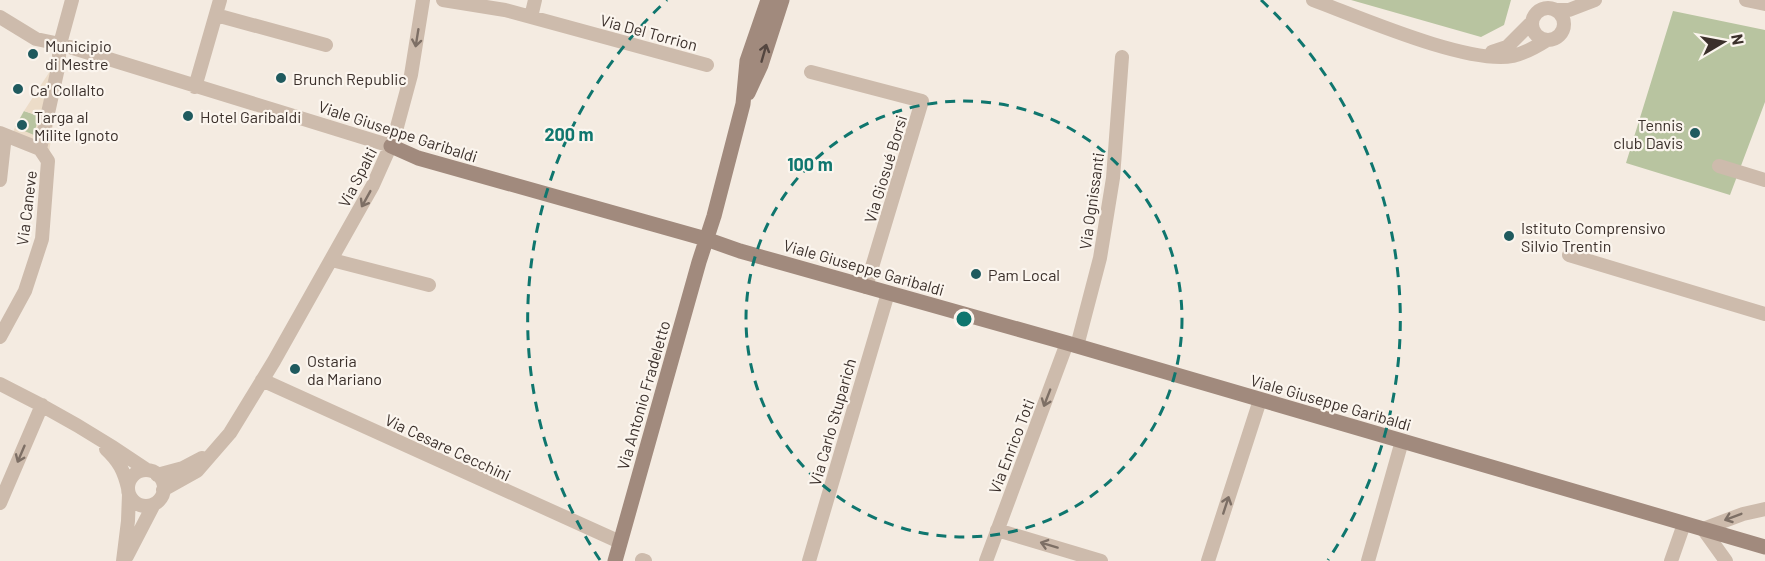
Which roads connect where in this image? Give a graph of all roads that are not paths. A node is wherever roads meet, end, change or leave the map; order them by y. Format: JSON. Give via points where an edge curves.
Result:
{"nodes":[{"id":1,"x":72,"y":0,"type":"edge"},
{"id":2,"x":220,"y":0,"type":"edge"},
{"id":3,"x":423,"y":0,"type":"edge"},
{"id":4,"x":443,"y":0,"type":"edge"},
{"id":5,"x":535,"y":0,"type":"edge"},
{"id":6,"x":768,"y":0,"type":"edge"},
{"id":7,"x":782,"y":0,"type":"edge"},
{"id":8,"x":1313,"y":0,"type":"edge"},
{"id":9,"x":1746,"y":0,"type":"edge"},
{"id":10,"x":1592,"y":1,"type":"edge"},
{"id":11,"x":1765,"y":4,"type":"edge"},
{"id":12,"x":1555,"y":10,"type":"junction"},
{"id":13,"x":216,"y":15,"type":"junction"},
{"id":14,"x":0,"y":17,"type":"edge"},
{"id":15,"x":531,"y":17,"type":"junction"},
{"id":16,"x":1532,"y":22,"type":"junction"},
{"id":17,"x":1563,"y":29,"type":"junction"},
{"id":18,"x":1546,"y":40,"type":"junction"},
{"id":19,"x":60,"y":44,"type":"junction"},
{"id":20,"x":326,"y":45,"type":"dead end"},
{"id":21,"x":1475,"y":54,"type":"junction"},
{"id":22,"x":1122,"y":57,"type":"dead end"},
{"id":23,"x":706,"y":65,"type":"dead end"},
{"id":24,"x":811,"y":72,"type":"dead end"},
{"id":25,"x":195,"y":87,"type":"junction"},
{"id":26,"x":743,"y":104,"type":"junction"},
{"id":27,"x":2,"y":134,"type":"edge"},
{"id":28,"x":391,"y":146,"type":"junction"},
{"id":29,"x":40,"y":149,"type":"junction"},
{"id":30,"x":1719,"y":166,"type":"dead end"},
{"id":31,"x":0,"y":180,"type":"edge"},
{"id":32,"x":1765,"y":180,"type":"edge"},
{"id":33,"x":706,"y":239,"type":"junction"},
{"id":34,"x":1569,"y":255,"type":"dead end"},
{"id":35,"x":332,"y":260,"type":"junction"},
{"id":36,"x":429,"y":285,"type":"dead end"},
{"id":37,"x":866,"y":287,"type":"junction"},
{"id":38,"x":888,"y":293,"type":"junction"},
{"id":39,"x":1765,"y":314,"type":"edge"},
{"id":40,"x":0,"y":337,"type":"edge"},
{"id":41,"x":1072,"y":345,"type":"junction"},
{"id":42,"x":262,"y":380,"type":"junction"},
{"id":43,"x":0,"y":384,"type":"edge"},
{"id":44,"x":1260,"y":400,"type":"junction"},
{"id":45,"x":42,"y":405,"type":"junction"},
{"id":46,"x":96,"y":439,"type":"junction"},
{"id":47,"x":1402,"y":441,"type":"junction"},
{"id":48,"x":217,"y":450,"type":"junction"},
{"id":49,"x":152,"y":472,"type":"junction"},
{"id":50,"x":163,"y":490,"type":"junction"},
{"id":51,"x":128,"y":491,"type":"junction"},
{"id":52,"x":0,"y":503,"type":"edge"},
{"id":53,"x":154,"y":504,"type":"junction"},
{"id":54,"x":1765,"y":509,"type":"edge"},
{"id":55,"x":1684,"y":524,"type":"junction"},
{"id":56,"x":997,"y":530,"type":"junction"},
{"id":57,"x":1703,"y":530,"type":"junction"},
{"id":58,"x":620,"y":542,"type":"junction"},
{"id":59,"x":1765,"y":547,"type":"edge"},
{"id":60,"x":124,"y":561,"type":"edge"},
{"id":61,"x":615,"y":561,"type":"edge"},
{"id":62,"x":809,"y":561,"type":"edge"},
{"id":63,"x":986,"y":561,"type":"edge"},
{"id":64,"x":1101,"y":561,"type":"edge"},
{"id":65,"x":1208,"y":561,"type":"edge"},
{"id":66,"x":1368,"y":561,"type":"edge"},
{"id":67,"x":1671,"y":561,"type":"edge"},
{"id":68,"x":1726,"y":561,"type":"edge"}],
"edges":[{"from":1,"to":19,"type":"street"},
{"from":2,"to":13,"type":"street"},
{"from":3,"to":28,"type":"street","name":"Via Spalti","one_way":true,"via":[[411,75]]},
{"from":4,"to":15,"type":"street","name":"Via Del Torrion"},
{"from":5,"to":15,"type":"street"},
{"from":6,"to":26,"type":"street","via":[[747,61]]},
{"from":26,"to":7,"type":"street","one_way":true},
{"from":8,"to":21,"type":"street"},
{"from":9,"to":11,"type":"street"},
{"from":10,"to":12,"type":"street","via":[[1562,12]]},
{"from":10,"to":17,"type":"street","via":[[1566,21]]},
{"from":12,"to":16,"type":"street","via":[[1541,10]]},
{"from":12,"to":17,"type":"street","via":[[1561,16]]},
{"from":13,"to":20,"type":"street"},
{"from":13,"to":25,"type":"street"},
{"from":14,"to":19,"type":"street","name":"Viale Giuseppe Garibaldi","via":[[36,39]]},
{"from":15,"to":23,"type":"street","name":"Via Del Torrion"},
{"from":16,"to":18,"type":"street","via":[[1537,36]]},
{"from":16,"to":21,"type":"street","via":[[1500,51]]},
{"from":17,"to":18,"type":"street","via":[[1557,38]]},
{"from":18,"to":21,"type":"street","via":[[1513,56]]},
{"from":19,"to":25,"type":"street","name":"Viale Giuseppe Garibaldi"},
{"from":19,"to":29,"type":"street"},
{"from":22,"to":41,"type":"street","name":"Via Ognissanti","via":[[1113,178],[1102,246]]},
{"from":24,"to":37,"type":"street","name":"Via Giosué Borsi","via":[[922,101]]},
{"from":25,"to":28,"type":"street","name":"Viale Giuseppe Garibaldi"},
{"from":26,"to":33,"type":"street","name":"Via Antonio Fradeletto"},
{"from":27,"to":29,"type":"street"},
{"from":27,"to":31,"type":"street"},
{"from":28,"to":33,"type":"street","name":"Viale Giuseppe Garibaldi","via":[[418,158]]},
{"from":28,"to":35,"type":"street","name":"Via Spalti","one_way":true},
{"from":29,"to":40,"type":"street","name":"Via Caneve","via":[[48,160],[42,239],[25,291]]},
{"from":30,"to":32,"type":"street"},
{"from":33,"to":37,"type":"street","name":"Viale Giuseppe Garibaldi"},
{"from":33,"to":58,"type":"street","name":"Via Antonio Fradeletto"},
{"from":34,"to":39,"type":"street"},
{"from":35,"to":36,"type":"street"},
{"from":35,"to":42,"type":"street","name":"Via Spalti"},
{"from":37,"to":38,"type":"street","name":"Viale Giuseppe Garibaldi"},
{"from":38,"to":41,"type":"street","name":"Viale Giuseppe Garibaldi"},
{"from":38,"to":62,"type":"street","name":"Via Carlo Stuparich"},
{"from":41,"to":44,"type":"street","name":"Viale Giuseppe Garibaldi"},
{"from":41,"to":56,"type":"street","name":"Via Enrico Toti","one_way":true},
{"from":42,"to":48,"type":"street","name":"Via Spalti"},
{"from":42,"to":58,"type":"street","name":"Via Cesare Cecchini"},
{"from":43,"to":45,"type":"street"},
{"from":44,"to":47,"type":"street","name":"Viale Giuseppe Garibaldi"},
{"from":65,"to":44,"type":"street","one_way":true},
{"from":45,"to":46,"type":"street"},
{"from":45,"to":52,"type":"street","one_way":true},
{"from":46,"to":49,"type":"street"},
{"from":46,"to":51,"type":"street","via":[[117,459]]},
{"from":47,"to":55,"type":"street","name":"Viale Giuseppe Garibaldi"},
{"from":47,"to":66,"type":"street"},
{"from":48,"to":49,"type":"street","name":"Via Spalti","via":[[183,468]]},
{"from":48,"to":50,"type":"street","name":"Via Spalti","via":[[197,471]]},
{"from":49,"to":50,"type":"street","via":[[161,478]]},
{"from":49,"to":51,"type":"street","via":[[136,473]]},
{"from":50,"to":53,"type":"street"},
{"from":51,"to":53,"type":"street","via":[[142,506]]},
{"from":51,"to":60,"type":"street"},
{"from":53,"to":60,"type":"street"},
{"from":54,"to":57,"type":"street","one_way":true},
{"from":55,"to":57,"type":"street","name":"Viale Giuseppe Garibaldi"},
{"from":55,"to":67,"type":"street"},
{"from":56,"to":63,"type":"street","name":"Via Enrico Toti"},
{"from":64,"to":56,"type":"street","one_way":true},
{"from":57,"to":59,"type":"street","name":"Viale Giuseppe Garibaldi"},
{"from":57,"to":68,"type":"street"},
{"from":58,"to":61,"type":"street","name":"Via Antonio Fradeletto"}]}
